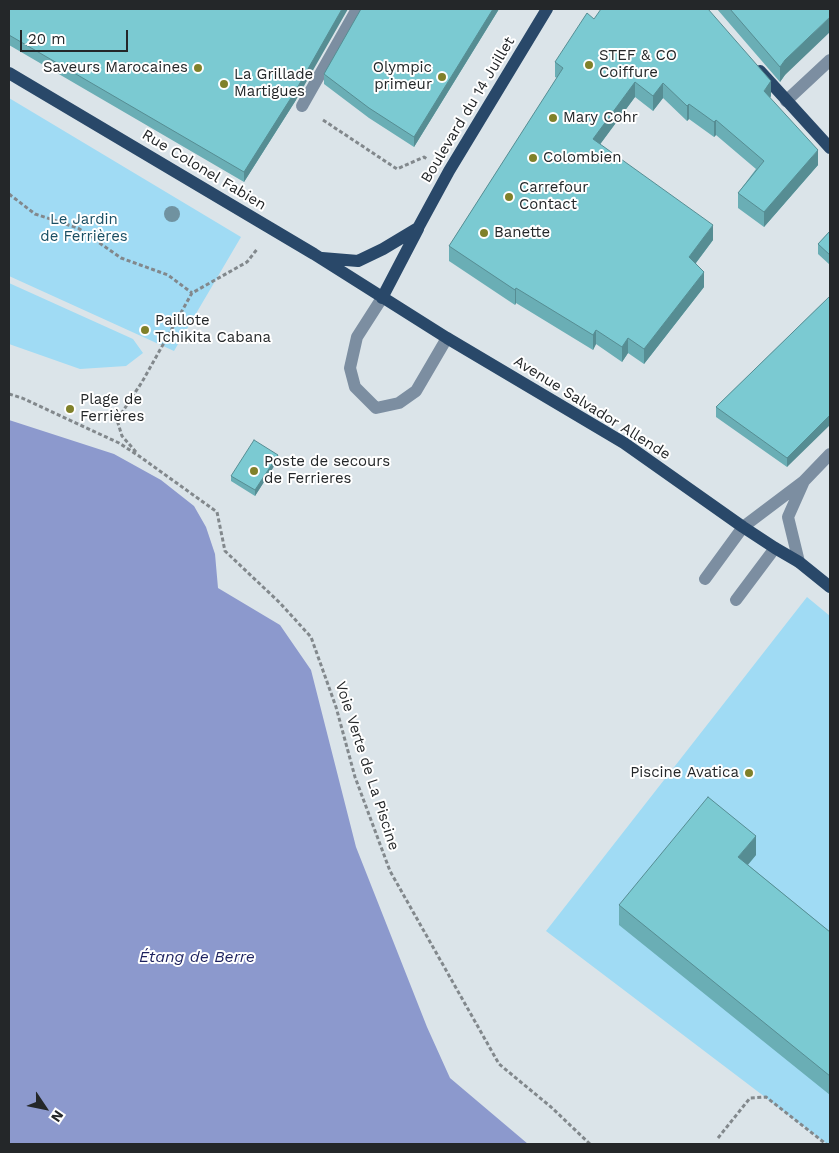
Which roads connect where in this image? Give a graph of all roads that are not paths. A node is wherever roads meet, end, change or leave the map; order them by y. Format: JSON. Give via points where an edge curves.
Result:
{"nodes":[{"id":1,"x":357,"y":9,"type":"edge"},
{"id":2,"x":547,"y":9,"type":"edge"},
{"id":3,"x":749,"y":59,"type":"edge"},
{"id":4,"x":830,"y":60,"type":"edge"},
{"id":5,"x":9,"y":73,"type":"edge"},
{"id":6,"x":786,"y":101,"type":"junction"},
{"id":7,"x":302,"y":106,"type":"dead end"},
{"id":8,"x":830,"y":148,"type":"edge"},
{"id":9,"x":418,"y":228,"type":"junction"},
{"id":10,"x":319,"y":258,"type":"junction"},
{"id":11,"x":382,"y":298,"type":"junction"},
{"id":12,"x":447,"y":338,"type":"junction"},
{"id":13,"x":830,"y":454,"type":"edge"},
{"id":14,"x":804,"y":481,"type":"junction"},
{"id":15,"x":743,"y":527,"type":"junction"},
{"id":16,"x":775,"y":548,"type":"junction"},
{"id":17,"x":799,"y":562,"type":"junction"},
{"id":18,"x":705,"y":579,"type":"dead end"},
{"id":19,"x":830,"y":587,"type":"edge"},
{"id":20,"x":736,"y":600,"type":"dead end"}],
"edges":[{"from":1,"to":7,"type":"street"},
{"from":2,"to":9,"type":"main road","name":"Boulevard du 14 Juillet"},
{"from":3,"to":6,"type":"main road"},
{"from":4,"to":6,"type":"street"},
{"from":5,"to":10,"type":"main road","name":"Rue Colonel Fabien"},
{"from":6,"to":8,"type":"main road"},
{"from":9,"to":10,"type":"main road","via":[[358,261]]},
{"from":9,"to":11,"type":"main road","name":"Boulevard du 14 Juillet"},
{"from":10,"to":11,"type":"main road","name":"Rue Colonel Fabien"},
{"from":11,"to":12,"type":"main road","name":"Avenue Salvador Allende"},
{"from":11,"to":12,"type":"street","via":[[357,337],[350,368],[355,387],[376,408],[399,404],[416,391]]},
{"from":12,"to":15,"type":"main road","name":"Avenue Salvador Allende","via":[[624,443]]},
{"from":13,"to":14,"type":"street"},
{"from":14,"to":15,"type":"street"},
{"from":14,"to":17,"type":"street","via":[[788,517]]},
{"from":15,"to":16,"type":"main road","name":"Avenue Salvador Allende"},
{"from":15,"to":18,"type":"street"},
{"from":16,"to":17,"type":"main road","name":"Avenue Salvador Allende"},
{"from":16,"to":20,"type":"street"},
{"from":17,"to":19,"type":"main road","name":"Avenue Salvador Allende"}]}
